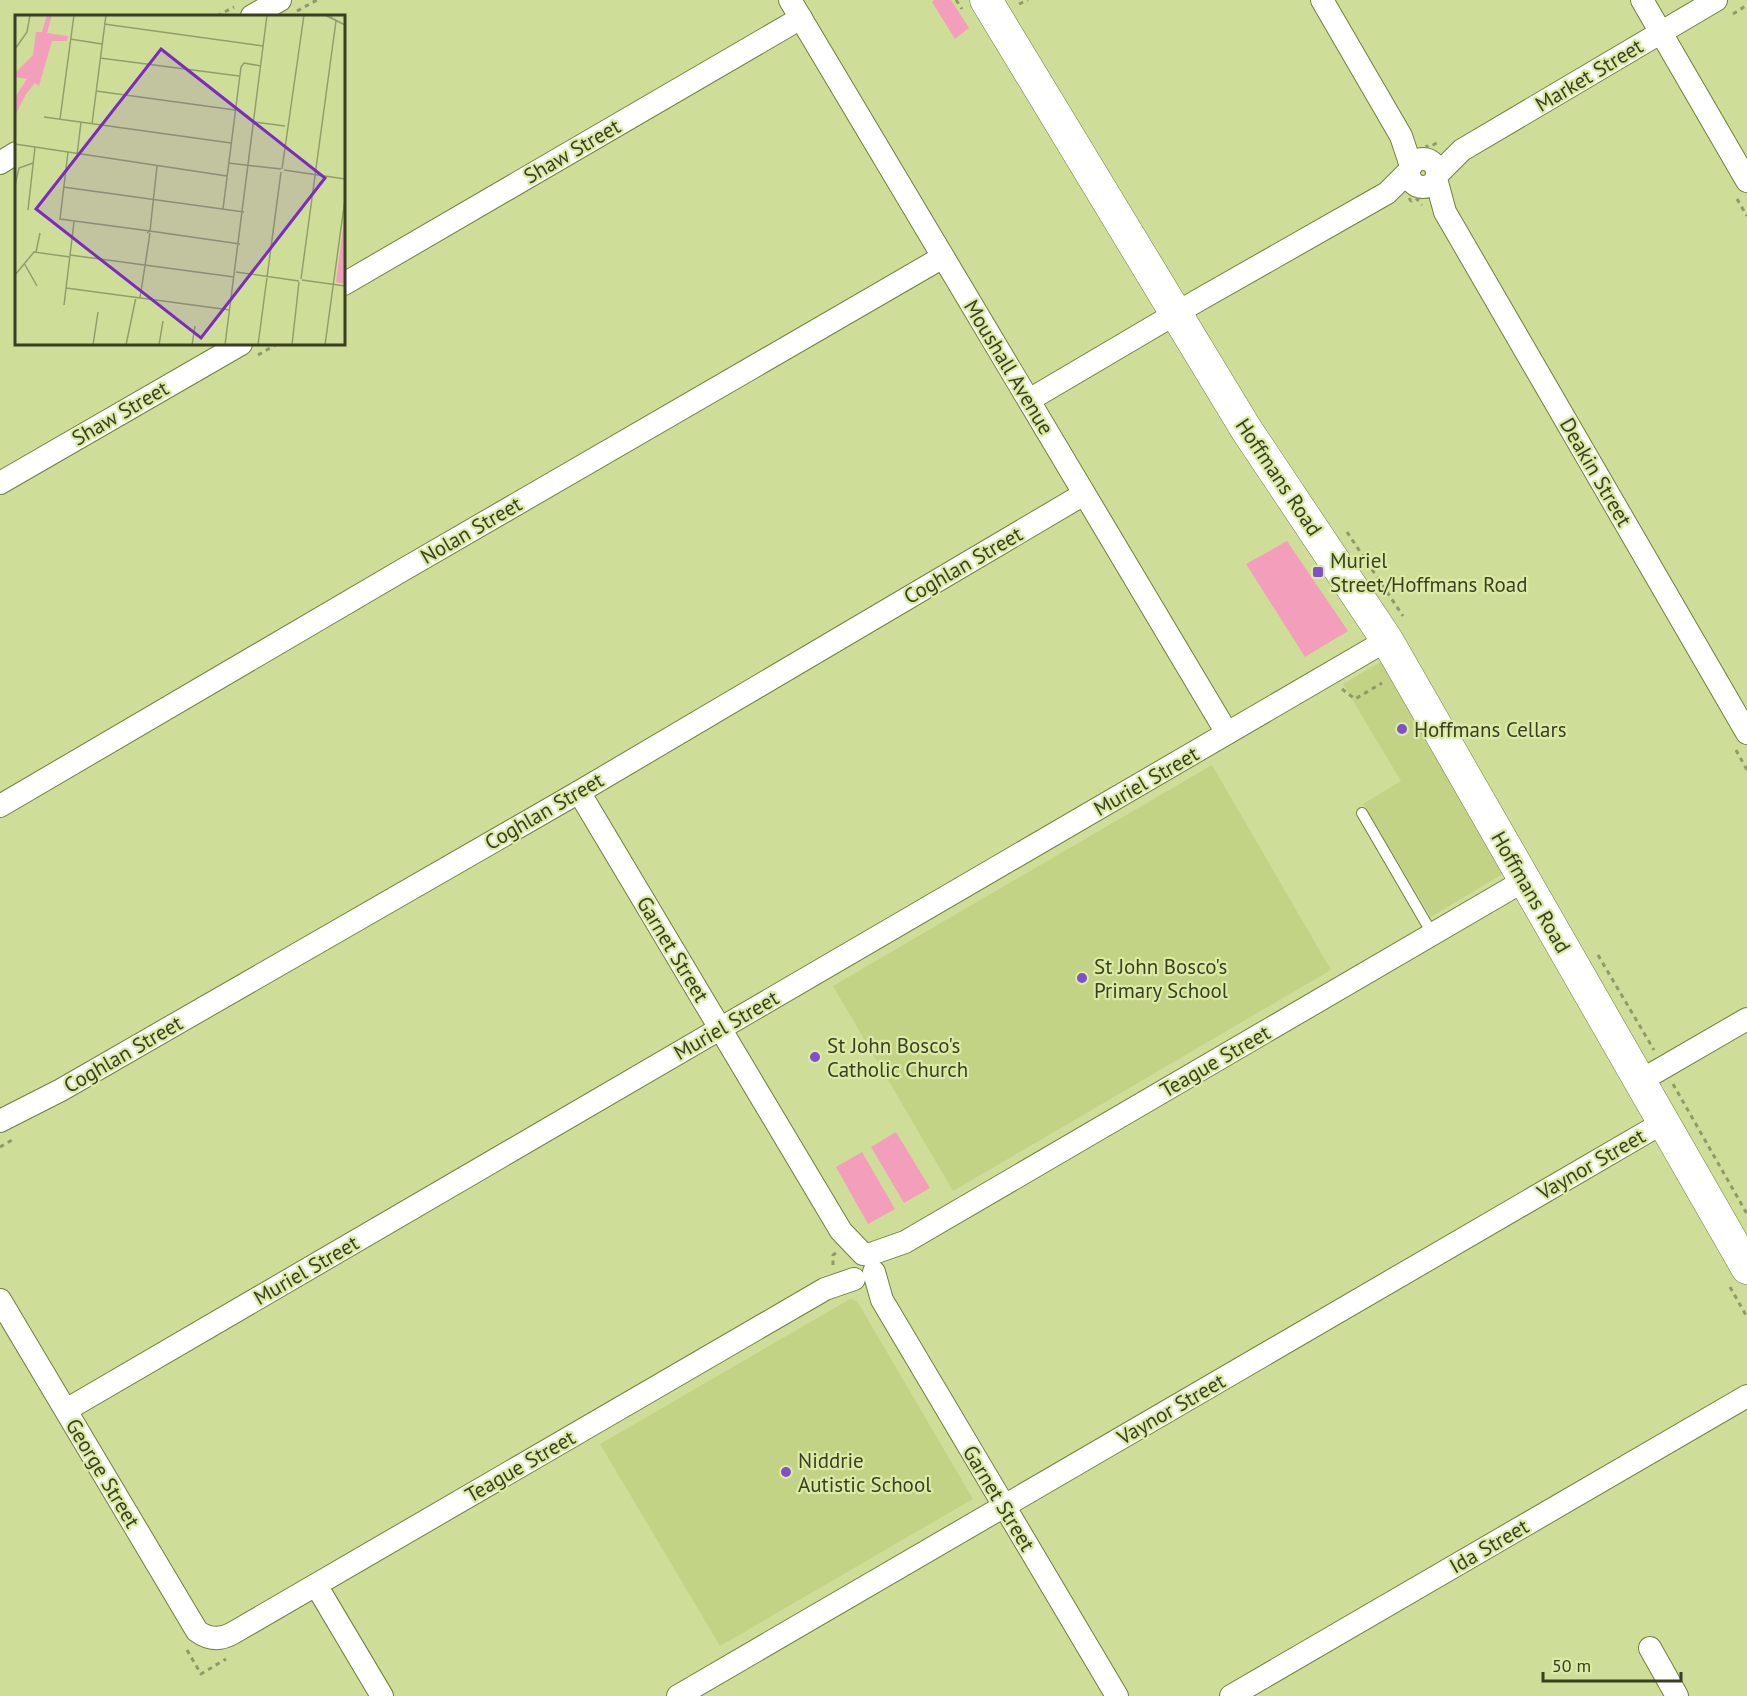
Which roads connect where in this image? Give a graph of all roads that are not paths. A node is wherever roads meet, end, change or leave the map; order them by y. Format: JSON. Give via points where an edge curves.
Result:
{"nodes":[{"id":1,"x":280,"y":0,"type":"edge"},
{"id":2,"x":1322,"y":0,"type":"edge"},
{"id":3,"x":1642,"y":0,"type":"edge"},
{"id":4,"x":1716,"y":0,"type":"edge"},
{"id":5,"x":996,"y":1,"type":"edge"},
{"id":6,"x":795,"y":9,"type":"edge"},
{"id":7,"x":254,"y":15,"type":"edge"},
{"id":8,"x":1661,"y":32,"type":"junction"},
{"id":9,"x":15,"y":154,"type":"edge"},
{"id":10,"x":0,"y":163,"type":"edge"},
{"id":11,"x":1423,"y":173,"type":"junction"},
{"id":12,"x":1747,"y":181,"type":"edge"},
{"id":13,"x":943,"y":257,"type":"junction"},
{"id":14,"x":345,"y":283,"type":"edge"},
{"id":15,"x":1175,"y":314,"type":"junction"},
{"id":16,"x":239,"y":345,"type":"edge"},
{"id":17,"x":1029,"y":400,"type":"junction"},
{"id":18,"x":0,"y":483,"type":"edge"},
{"id":19,"x":1084,"y":494,"type":"junction"},
{"id":20,"x":1387,"y":640,"type":"junction"},
{"id":21,"x":1227,"y":733,"type":"junction"},
{"id":22,"x":1747,"y":733,"type":"edge"},
{"id":23,"x":579,"y":792,"type":"junction"},
{"id":24,"x":0,"y":806,"type":"edge"},
{"id":25,"x":1362,"y":813,"type":"dead end"},
{"id":26,"x":1525,"y":880,"type":"junction"},
{"id":27,"x":1433,"y":935,"type":"junction"},
{"id":28,"x":1747,"y":1019,"type":"edge"},
{"id":29,"x":720,"y":1028,"type":"junction"},
{"id":30,"x":1640,"y":1081,"type":"junction"},
{"id":31,"x":0,"y":1121,"type":"edge"},
{"id":32,"x":1664,"y":1122,"type":"junction"},
{"id":33,"x":861,"y":1267,"type":"junction"},
{"id":34,"x":1747,"y":1268,"type":"edge"},
{"id":35,"x":0,"y":1300,"type":"edge"},
{"id":36,"x":1747,"y":1396,"type":"edge"},
{"id":37,"x":66,"y":1410,"type":"junction"},
{"id":38,"x":1004,"y":1506,"type":"junction"},
{"id":39,"x":316,"y":1585,"type":"junction"},
{"id":40,"x":213,"y":1638,"type":"joint"},
{"id":41,"x":1650,"y":1648,"type":"dead end"},
{"id":42,"x":382,"y":1696,"type":"edge"},
{"id":43,"x":678,"y":1696,"type":"edge"},
{"id":44,"x":1117,"y":1696,"type":"edge"},
{"id":45,"x":1231,"y":1696,"type":"edge"},
{"id":46,"x":1677,"y":1696,"type":"edge"}],
"edges":[{"from":1,"to":7,"type":"street"},
{"from":2,"to":11,"type":"street","name":"Deakin Street"},
{"from":3,"to":8,"type":"street"},
{"from":4,"to":8,"type":"street","name":"Market Street"},
{"from":5,"to":15,"type":"main road","name":"Hoffmans Road"},
{"from":6,"to":13,"type":"street","name":"Moushall Avenue"},
{"from":6,"to":14,"type":"street","name":"Shaw Street"},
{"from":8,"to":11,"type":"street","name":"Market Street"},
{"from":8,"to":12,"type":"street"},
{"from":9,"to":10,"type":"street"},
{"from":11,"to":15,"type":"street","name":"Market Street"},
{"from":11,"to":22,"type":"street","name":"Deakin Street"},
{"from":13,"to":17,"type":"street","name":"Moushall Avenue"},
{"from":13,"to":24,"type":"street","name":"Nolan Street"},
{"from":15,"to":17,"type":"street","name":"Market Street"},
{"from":15,"to":20,"type":"main road","name":"Hoffmans Road","via":[[1246,429]]},
{"from":16,"to":18,"type":"street","name":"Shaw Street"},
{"from":17,"to":19,"type":"street","name":"Moushall Avenue"},
{"from":19,"to":21,"type":"street","name":"Moushall Avenue"},
{"from":19,"to":23,"type":"street","name":"Coghlan Street"},
{"from":20,"to":21,"type":"street","name":"Muriel Street"},
{"from":20,"to":26,"type":"main road","name":"Hoffmans Road"},
{"from":21,"to":29,"type":"street","name":"Muriel Street"},
{"from":23,"to":29,"type":"street","name":"Garnet Street"},
{"from":23,"to":31,"type":"street","name":"Coghlan Street","via":[[61,1090]]},
{"from":25,"to":27,"type":"lane"},
{"from":26,"to":27,"type":"street","name":"Teague Street"},
{"from":26,"to":30,"type":"main road","name":"Hoffmans Road"},
{"from":27,"to":33,"type":"street","name":"Teague Street"},
{"from":28,"to":30,"type":"street"},
{"from":29,"to":33,"type":"street","name":"Garnet Street"},
{"from":29,"to":37,"type":"street","name":"Muriel Street"},
{"from":30,"to":32,"type":"main road","name":"Hoffmans Road"},
{"from":32,"to":34,"type":"main road","name":"Hoffmans Road"},
{"from":32,"to":38,"type":"street","name":"Vaynor Street"},
{"from":33,"to":38,"type":"street","name":"Garnet Street"},
{"from":33,"to":39,"type":"street","name":"Teague Street"},
{"from":35,"to":37,"type":"street","name":"George Street"},
{"from":36,"to":45,"type":"street","name":"Ida Street"},
{"from":37,"to":40,"type":"street","name":"George Street","via":[[197,1630]]},
{"from":38,"to":43,"type":"street","name":"Vaynor Street"},
{"from":38,"to":44,"type":"street","name":"Garnet Street"},
{"from":39,"to":40,"type":"street","name":"Teague Street","via":[[225,1637]]},
{"from":39,"to":42,"type":"street"},
{"from":41,"to":46,"type":"street"}]}
